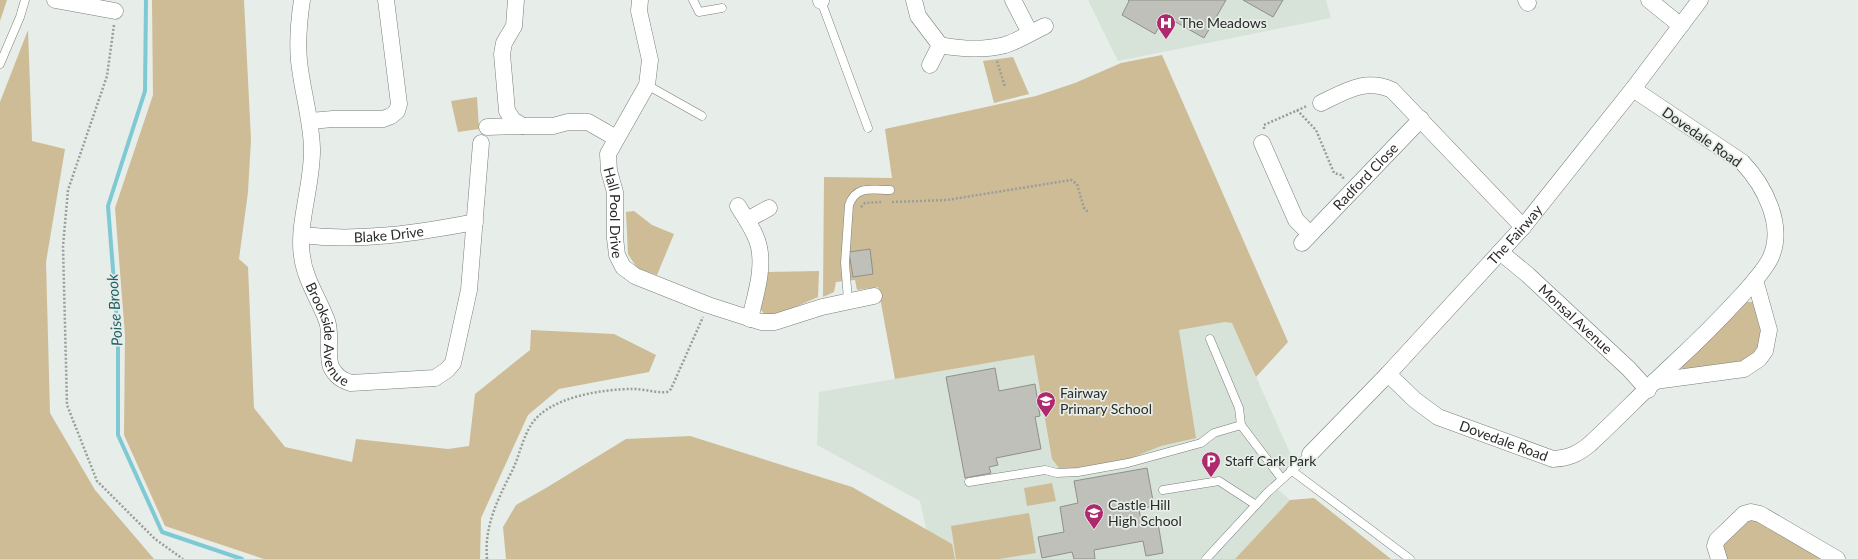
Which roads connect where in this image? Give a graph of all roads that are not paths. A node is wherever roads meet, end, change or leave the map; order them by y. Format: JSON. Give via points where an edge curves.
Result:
{"nodes":[{"id":1,"x":25,"y":0,"type":"edge"},
{"id":2,"x":55,"y":0,"type":"edge"},
{"id":3,"x":302,"y":0,"type":"edge"},
{"id":4,"x":386,"y":0,"type":"edge"},
{"id":5,"x":516,"y":0,"type":"edge"},
{"id":6,"x":640,"y":0,"type":"edge"},
{"id":7,"x":693,"y":0,"type":"edge"},
{"id":8,"x":821,"y":0,"type":"edge"},
{"id":9,"x":914,"y":0,"type":"edge"},
{"id":10,"x":1013,"y":0,"type":"edge"},
{"id":11,"x":1649,"y":0,"type":"edge"},
{"id":12,"x":1700,"y":0,"type":"edge"},
{"id":13,"x":722,"y":8,"type":"dead end"},
{"id":14,"x":116,"y":11,"type":"road end"},
{"id":15,"x":1682,"y":24,"type":"junction"},
{"id":16,"x":1045,"y":26,"type":"dead end"},
{"id":17,"x":1030,"y":33,"type":"junction"},
{"id":18,"x":940,"y":44,"type":"junction"},
{"id":19,"x":0,"y":64,"type":"edge"},
{"id":20,"x":930,"y":65,"type":"dead end"},
{"id":21,"x":648,"y":85,"type":"junction"},
{"id":22,"x":1633,"y":89,"type":"junction"},
{"id":23,"x":1321,"y":103,"type":"road end"},
{"id":24,"x":702,"y":116,"type":"dead end"},
{"id":25,"x":1421,"y":119,"type":"junction"},
{"id":26,"x":310,"y":121,"type":"junction"},
{"id":27,"x":523,"y":126,"type":"junction"},
{"id":28,"x":487,"y":127,"type":"dead end"},
{"id":29,"x":868,"y":128,"type":"dead end"},
{"id":30,"x":616,"y":138,"type":"junction"},
{"id":31,"x":481,"y":143,"type":"dead end"},
{"id":32,"x":1262,"y":143,"type":"road end"},
{"id":33,"x":890,"y":190,"type":"dead end"},
{"id":34,"x":738,"y":206,"type":"dead end"},
{"id":35,"x":769,"y":208,"type":"dead end"},
{"id":36,"x":747,"y":220,"type":"junction"},
{"id":37,"x":475,"y":222,"type":"junction"},
{"id":38,"x":1523,"y":227,"type":"junction"},
{"id":39,"x":302,"y":235,"type":"junction"},
{"id":40,"x":1500,"y":252,"type":"junction"},
{"id":41,"x":1755,"y":280,"type":"junction"},
{"id":42,"x":874,"y":296,"type":"dead end"},
{"id":43,"x":848,"y":300,"type":"junction"},
{"id":44,"x":750,"y":319,"type":"junction"},
{"id":45,"x":1210,"y":339,"type":"dead end"},
{"id":46,"x":1388,"y":374,"type":"junction"},
{"id":47,"x":1651,"y":385,"type":"junction"},
{"id":48,"x":1241,"y":425,"type":"junction"},
{"id":49,"x":1310,"y":454,"type":"joint"},
{"id":50,"x":1291,"y":470,"type":"junction"},
{"id":51,"x":1282,"y":479,"type":"junction"},
{"id":52,"x":969,"y":482,"type":"dead end"},
{"id":53,"x":1163,"y":490,"type":"dead end"},
{"id":54,"x":1256,"y":505,"type":"junction"},
{"id":55,"x":1206,"y":559,"type":"edge"},
{"id":56,"x":1410,"y":559,"type":"edge"},
{"id":57,"x":1719,"y":559,"type":"edge"},
{"id":58,"x":1836,"y":559,"type":"edge"}],
"edges":[{"from":1,"to":19,"type":"lane"},
{"from":2,"to":14,"type":"street"},
{"from":3,"to":26,"type":"street","name":"Brookside Avenue","via":[[298,25],[299,60]]},
{"from":4,"to":26,"type":"street","via":[[399,104],[397,111],[383,119]]},
{"from":5,"to":27,"type":"street","via":[[514,26],[504,43],[502,54],[507,111],[513,120]]},
{"from":6,"to":21,"type":"street","name":"Hall Pool Drive","via":[[639,11],[650,60]]},
{"from":7,"to":13,"type":"lane","via":[[699,12]]},
{"from":8,"to":29,"type":"lane"},
{"from":9,"to":18,"type":"street","via":[[918,16]]},
{"from":10,"to":17,"type":"street"},
{"from":11,"to":15,"type":"street"},
{"from":12,"to":15,"type":"street","name":"The Fairway"},
{"from":15,"to":22,"type":"street","name":"The Fairway"},
{"from":16,"to":17,"type":"street"},
{"from":17,"to":18,"type":"street","via":[[995,47],[956,48]]},
{"from":18,"to":20,"type":"street"},
{"from":21,"to":24,"type":"lane"},
{"from":21,"to":30,"type":"street","name":"Hall Pool Drive"},
{"from":22,"to":38,"type":"street","name":"The Fairway"},
{"from":22,"to":41,"type":"street","name":"Dovedale Road","via":[[1742,162],[1753,174],[1770,206],[1775,240],[1770,258]]},
{"from":23,"to":25,"type":"street","via":[[1339,89],[1372,84],[1392,90]]},
{"from":25,"to":32,"type":"street","name":"Radford Close","via":[[1306,239],[1265,160]]},
{"from":25,"to":38,"type":"street"},
{"from":26,"to":39,"type":"street","name":"Brookside Avenue","via":[[310,186]]},
{"from":27,"to":28,"type":"street"},
{"from":27,"to":30,"type":"street","via":[[588,122]]},
{"from":30,"to":44,"type":"street","name":"Hall Pool Drive","via":[[608,154],[609,171],[615,192],[617,254],[623,267],[635,276]]},
{"from":31,"to":37,"type":"street","name":"Brookside Avenue"},
{"from":33,"to":43,"type":"lane","via":[[865,190],[852,196],[845,263]]},
{"from":34,"to":36,"type":"street"},
{"from":35,"to":36,"type":"street"},
{"from":36,"to":44,"type":"street","via":[[759,246],[760,273]]},
{"from":37,"to":39,"type":"street","name":"Blake Drive","via":[[391,236]]},
{"from":37,"to":39,"type":"street","name":"Brookside Avenue","via":[[469,290],[456,354],[447,370],[435,378],[351,383],[336,375],[330,365],[328,323],[306,276]]},
{"from":38,"to":40,"type":"street","name":"The Fairway"},
{"from":40,"to":46,"type":"street","name":"The Fairway"},
{"from":40,"to":47,"type":"street","name":"Monsal Avenue","via":[[1634,374]]},
{"from":41,"to":47,"type":"street","name":"Dovedale Road","via":[[1715,326]]},
{"from":41,"to":47,"type":"street","via":[[1769,330],[1769,341],[1760,359],[1744,368]]},
{"from":42,"to":43,"type":"street","name":"Hall Pool Drive"},
{"from":43,"to":44,"type":"street","name":"Hall Pool Drive","via":[[775,322]]},
{"from":45,"to":48,"type":"lane","via":[[1239,408]]},
{"from":46,"to":47,"type":"street","name":"Dovedale Road","via":[[1415,400],[1438,417],[1553,459],[1579,453]]},
{"from":46,"to":49,"type":"street","name":"The Fairway"},
{"from":48,"to":51,"type":"lane"},
{"from":48,"to":52,"type":"lane","via":[[1214,433],[1201,443],[1128,463],[1078,472],[1058,473],[1045,470]]},
{"from":49,"to":50,"type":"lane"},
{"from":50,"to":51,"type":"lane"},
{"from":50,"to":56,"type":"lane"},
{"from":51,"to":54,"type":"lane"},
{"from":53,"to":54,"type":"lane","via":[[1219,481]]},
{"from":54,"to":55,"type":"lane"},
{"from":57,"to":58,"type":"street","via":[[1715,546],[1717,540],[1744,514],[1751,512],[1760,514]]}]}
